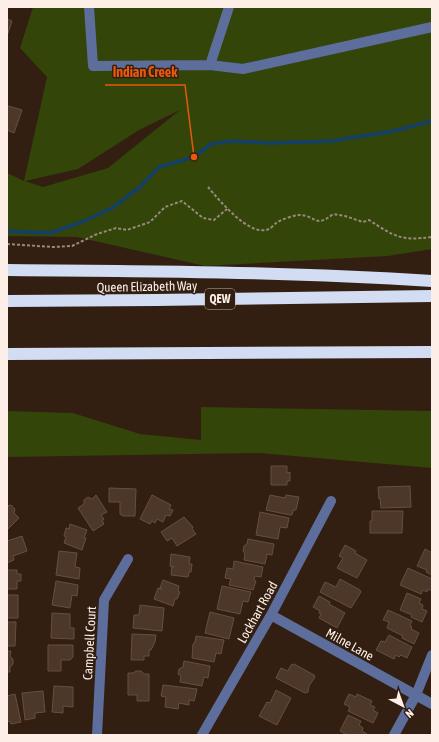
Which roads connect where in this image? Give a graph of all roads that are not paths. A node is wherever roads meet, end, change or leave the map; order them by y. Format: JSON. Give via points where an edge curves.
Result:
{"nodes":[{"id":1,"x":89,"y":7,"type":"edge"},
{"id":2,"x":229,"y":7,"type":"edge"},
{"id":3,"x":432,"y":27,"type":"edge"},
{"id":4,"x":210,"y":65,"type":"junction"},
{"id":5,"x":7,"y":270,"type":"edge"},
{"id":6,"x":432,"y":281,"type":"edge"},
{"id":7,"x":432,"y":296,"type":"edge"},
{"id":8,"x":7,"y":301,"type":"edge"},
{"id":9,"x":432,"y":352,"type":"edge"},
{"id":10,"x":7,"y":354,"type":"edge"},
{"id":11,"x":331,"y":501,"type":"dead end"},
{"id":12,"x":128,"y":559,"type":"dead end"},
{"id":13,"x":271,"y":615,"type":"junction"},
{"id":14,"x":432,"y":655,"type":"edge"},
{"id":15,"x":416,"y":695,"type":"junction"},
{"id":16,"x":432,"y":704,"type":"edge"},
{"id":17,"x":97,"y":735,"type":"edge"},
{"id":18,"x":202,"y":735,"type":"edge"},
{"id":19,"x":394,"y":735,"type":"edge"}],
"edges":[{"from":1,"to":4,"type":"street","via":[[93,66]]},
{"from":2,"to":4,"type":"street"},
{"from":3,"to":4,"type":"street","via":[[243,69]]},
{"from":5,"to":6,"type":"highway","via":[[357,276]]},
{"from":7,"to":8,"type":"highway","name":"Queen Elizabeth Way","number":"QEW"},
{"from":9,"to":10,"type":"highway"},
{"from":11,"to":13,"type":"street","name":"Lockhart Road"},
{"from":12,"to":17,"type":"street","name":"Campbell Court","via":[[104,600]]},
{"from":13,"to":15,"type":"street","name":"Milne Lane"},
{"from":13,"to":18,"type":"street","name":"Lockhart Road"},
{"from":14,"to":15,"type":"street"},
{"from":15,"to":16,"type":"street","name":"Milne Lane"},
{"from":15,"to":19,"type":"street"}]}
